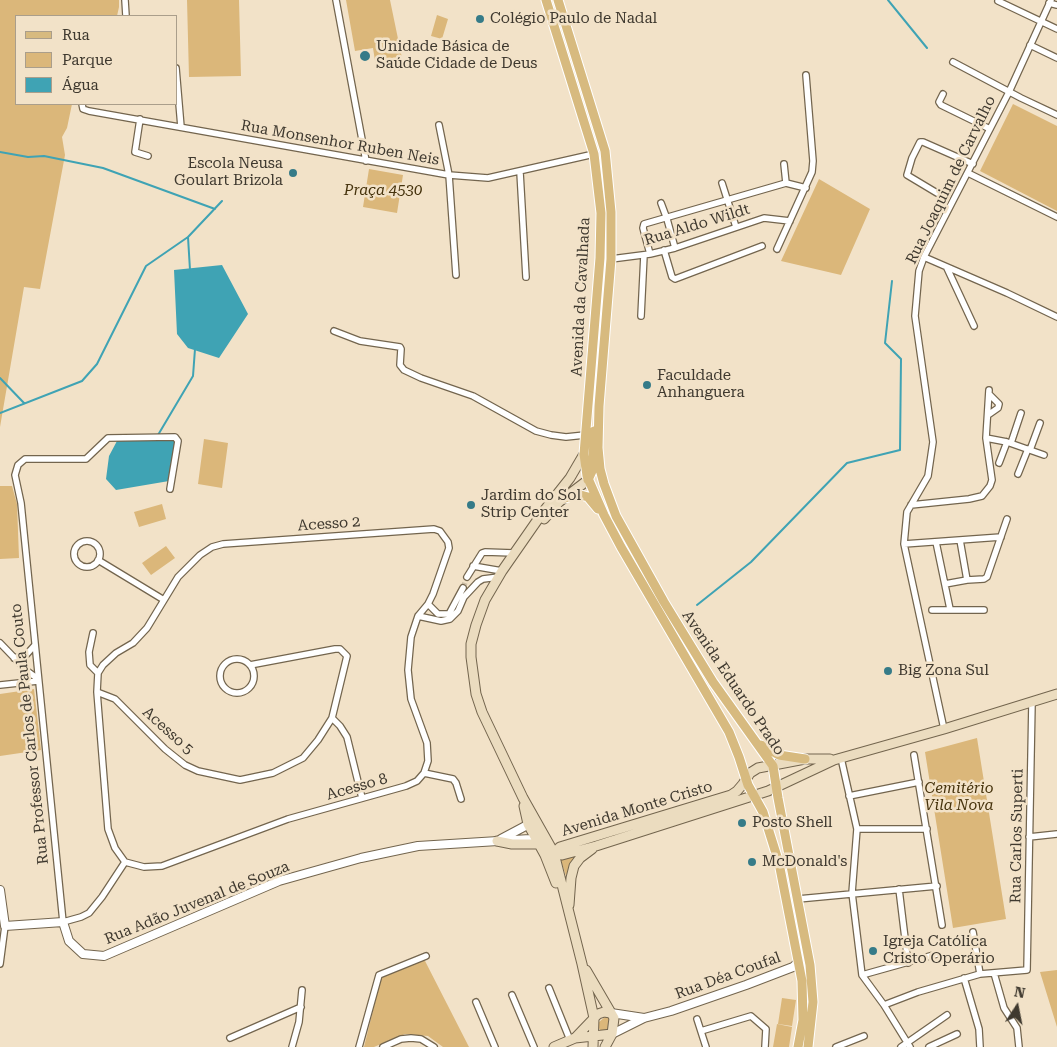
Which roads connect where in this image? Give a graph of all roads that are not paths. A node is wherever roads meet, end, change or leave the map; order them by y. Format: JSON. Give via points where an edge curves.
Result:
{"nodes":[{"id":1,"x":125,"y":0,"type":"edge"},
{"id":2,"x":336,"y":0,"type":"edge"},
{"id":3,"x":546,"y":0,"type":"edge"},
{"id":4,"x":558,"y":0,"type":"edge"},
{"id":5,"x":998,"y":1,"type":"dead end"},
{"id":6,"x":1050,"y":1,"type":"edge"},
{"id":7,"x":1057,"y":5,"type":"edge"},
{"id":8,"x":126,"y":15,"type":"edge"},
{"id":9,"x":1040,"y":21,"type":"junction"},
{"id":10,"x":1057,"y":29,"type":"edge"},
{"id":11,"x":1030,"y":45,"type":"junction"},
{"id":12,"x":1057,"y":58,"type":"edge"},
{"id":13,"x":953,"y":62,"type":"dead end"},
{"id":14,"x":806,"y":75,"type":"dead end"},
{"id":15,"x":178,"y":92,"type":"edge"},
{"id":16,"x":1009,"y":92,"type":"junction"},
{"id":17,"x":943,"y":94,"type":"dead end"},
{"id":18,"x":82,"y":106,"type":"edge"},
{"id":19,"x":1057,"y":115,"type":"edge"},
{"id":20,"x":140,"y":119,"type":"junction"},
{"id":21,"x":439,"y":126,"type":"dead end"},
{"id":22,"x":181,"y":127,"type":"junction"},
{"id":23,"x":990,"y":130,"type":"junction"},
{"id":24,"x":594,"y":154,"type":"junction"},
{"id":25,"x":148,"y":156,"type":"dead end"},
{"id":26,"x":366,"y":161,"type":"junction"},
{"id":27,"x":784,"y":164,"type":"dead end"},
{"id":28,"x":973,"y":164,"type":"junction"},
{"id":29,"x":520,"y":172,"type":"junction"},
{"id":30,"x":968,"y":173,"type":"junction"},
{"id":31,"x":449,"y":176,"type":"junction"},
{"id":32,"x":722,"y":183,"type":"dead end"},
{"id":33,"x":786,"y":183,"type":"junction"},
{"id":34,"x":806,"y":188,"type":"junction"},
{"id":35,"x":937,"y":193,"type":"dead end"},
{"id":36,"x":727,"y":202,"type":"junction"},
{"id":37,"x":661,"y":203,"type":"dead end"},
{"id":38,"x":1057,"y":217,"type":"edge"},
{"id":39,"x":668,"y":219,"type":"junction"},
{"id":40,"x":790,"y":221,"type":"junction"},
{"id":41,"x":736,"y":227,"type":"junction"},
{"id":42,"x":762,"y":246,"type":"dead end"},
{"id":43,"x":674,"y":248,"type":"junction"},
{"id":44,"x":777,"y":249,"type":"dead end"},
{"id":45,"x":664,"y":250,"type":"junction"},
{"id":46,"x":647,"y":254,"type":"junction"},
{"id":47,"x":924,"y":258,"type":"junction"},
{"id":48,"x":611,"y":259,"type":"junction"},
{"id":49,"x":947,"y":268,"type":"junction"},
{"id":50,"x":456,"y":276,"type":"dead end"},
{"id":51,"x":526,"y":277,"type":"dead end"},
{"id":52,"x":597,"y":300,"type":"junction"},
{"id":53,"x":641,"y":316,"type":"dead end"},
{"id":54,"x":1057,"y":317,"type":"edge"},
{"id":55,"x":974,"y":326,"type":"dead end"},
{"id":56,"x":334,"y":331,"type":"dead end"},
{"id":57,"x":605,"y":337,"type":"junction"},
{"id":58,"x":593,"y":357,"type":"junction"},
{"id":59,"x":600,"y":392,"type":"junction"},
{"id":60,"x":599,"y":406,"type":"junction"},
{"id":61,"x":1021,"y":413,"type":"dead end"},
{"id":62,"x":988,"y":415,"type":"junction"},
{"id":63,"x":1040,"y":423,"type":"dead end"},
{"id":64,"x":586,"y":435,"type":"junction"},
{"id":65,"x":986,"y":438,"type":"junction"},
{"id":66,"x":1009,"y":443,"type":"junction"},
{"id":67,"x":1029,"y":450,"type":"junction"},
{"id":68,"x":584,"y":454,"type":"junction"},
{"id":69,"x":1044,"y":455,"type":"dead end"},
{"id":70,"x":999,"y":463,"type":"dead end"},
{"id":71,"x":1018,"y":474,"type":"dead end"},
{"id":72,"x":588,"y":480,"type":"junction"},
{"id":73,"x":170,"y":489,"type":"dead end"},
{"id":74,"x":565,"y":498,"type":"junction"},
{"id":75,"x":911,"y":505,"type":"junction"},
{"id":76,"x":604,"y":514,"type":"junction"},
{"id":77,"x":1007,"y":519,"type":"dead end"},
{"id":78,"x":534,"y":527,"type":"junction"},
{"id":79,"x":1001,"y":537,"type":"junction"},
{"id":80,"x":960,"y":540,"type":"junction"},
{"id":81,"x":936,"y":542,"type":"junction"},
{"id":82,"x":904,"y":544,"type":"junction"},
{"id":83,"x":514,"y":553,"type":"junction"},
{"id":84,"x":98,"y":560,"type":"junction"},
{"id":85,"x":473,"y":566,"type":"junction"},
{"id":86,"x":500,"y":574,"type":"junction"},
{"id":87,"x":467,"y":577,"type":"tunnel mouth"},
{"id":88,"x":967,"y":580,"type":"junction"},
{"id":89,"x":944,"y":584,"type":"junction"},
{"id":90,"x":463,"y":588,"type":"tunnel mouth"},
{"id":91,"x":164,"y":600,"type":"junction"},
{"id":92,"x":428,"y":604,"type":"junction"},
{"id":93,"x":932,"y":610,"type":"dead end"},
{"id":94,"x":950,"y":610,"type":"junction"},
{"id":95,"x":984,"y":610,"type":"dead end"},
{"id":96,"x":418,"y":616,"type":"junction"},
{"id":97,"x":93,"y":633,"type":"dead end"},
{"id":98,"x":0,"y":643,"type":"edge"},
{"id":99,"x":35,"y":645,"type":"junction"},
{"id":100,"x":14,"y":658,"type":"junction"},
{"id":101,"x":250,"y":665,"type":"junction"},
{"id":102,"x":98,"y":673,"type":"junction"},
{"id":103,"x":38,"y":680,"type":"junction"},
{"id":104,"x":0,"y":685,"type":"edge"},
{"id":105,"x":97,"y":692,"type":"junction"},
{"id":106,"x":1057,"y":694,"type":"edge"},
{"id":107,"x":1032,"y":702,"type":"junction"},
{"id":108,"x":332,"y":718,"type":"junction"},
{"id":109,"x":944,"y":728,"type":"junction"},
{"id":110,"x":757,"y":743,"type":"junction"},
{"id":111,"x":914,"y":755,"type":"dead end"},
{"id":112,"x":805,"y":759,"type":"junction"},
{"id":113,"x":838,"y":759,"type":"junction"},
{"id":114,"x":773,"y":766,"type":"junction"},
{"id":115,"x":424,"y":773,"type":"junction"},
{"id":116,"x":746,"y":777,"type":"junction"},
{"id":117,"x":919,"y":782,"type":"junction"},
{"id":118,"x":776,"y":786,"type":"junction"},
{"id":119,"x":755,"y":795,"type":"junction"},
{"id":120,"x":849,"y":796,"type":"junction"},
{"id":121,"x":362,"y":798,"type":"junction"},
{"id":122,"x":461,"y":799,"type":"dead end"},
{"id":123,"x":532,"y":823,"type":"junction"},
{"id":124,"x":857,"y":829,"type":"junction"},
{"id":125,"x":927,"y":829,"type":"junction"},
{"id":126,"x":1057,"y":834,"type":"edge"},
{"id":127,"x":1029,"y":837,"type":"junction"},
{"id":128,"x":539,"y":840,"type":"junction"},
{"id":129,"x":497,"y":841,"type":"junction"},
{"id":130,"x":596,"y":846,"type":"junction"},
{"id":131,"x":554,"y":853,"type":"junction"},
{"id":132,"x":125,"y":862,"type":"junction"},
{"id":133,"x":937,"y":886,"type":"junction"},
{"id":134,"x":558,"y":887,"type":"junction"},
{"id":135,"x":899,"y":889,"type":"junction"},
{"id":136,"x":0,"y":890,"type":"edge"},
{"id":137,"x":852,"y":893,"type":"junction"},
{"id":138,"x":798,"y":899,"type":"junction"},
{"id":139,"x":568,"y":915,"type":"junction"},
{"id":140,"x":63,"y":922,"type":"junction"},
{"id":141,"x":942,"y":925,"type":"dead end"},
{"id":142,"x":5,"y":926,"type":"junction"},
{"id":143,"x":973,"y":932,"type":"dead end"},
{"id":144,"x":807,"y":944,"type":"junction"},
{"id":145,"x":83,"y":954,"type":"joint"},
{"id":146,"x":937,"y":954,"type":"dead end"},
{"id":147,"x":426,"y":956,"type":"dead end"},
{"id":148,"x":908,"y":962,"type":"junction"},
{"id":149,"x":799,"y":963,"type":"junction"},
{"id":150,"x":0,"y":964,"type":"edge"},
{"id":151,"x":582,"y":964,"type":"junction"},
{"id":152,"x":994,"y":972,"type":"junction"},
{"id":153,"x":980,"y":974,"type":"junction"},
{"id":154,"x":862,"y":975,"type":"junction"},
{"id":155,"x":964,"y":978,"type":"junction"},
{"id":156,"x":549,"y":988,"type":"dead end"},
{"id":157,"x":302,"y":990,"type":"dead end"},
{"id":158,"x":512,"y":995,"type":"dead end"},
{"id":159,"x":476,"y":1002,"type":"dead end"},
{"id":160,"x":884,"y":1005,"type":"junction"},
{"id":161,"x":301,"y":1007,"type":"junction"},
{"id":162,"x":611,"y":1013,"type":"junction"},
{"id":163,"x":947,"y":1015,"type":"dead end"},
{"id":164,"x":594,"y":1018,"type":"junction"},
{"id":165,"x":644,"y":1018,"type":"junction"},
{"id":166,"x":697,"y":1019,"type":"dead end"},
{"id":167,"x":701,"y":1031,"type":"junction"},
{"id":168,"x":612,"y":1034,"type":"junction"},
{"id":169,"x":957,"y":1034,"type":"dead end"},
{"id":170,"x":594,"y":1035,"type":"junction"},
{"id":171,"x":864,"y":1036,"type":"dead end"},
{"id":172,"x":230,"y":1038,"type":"dead end"},
{"id":173,"x":575,"y":1038,"type":"junction"},
{"id":174,"x":909,"y":1045,"type":"edge"},
{"id":175,"x":292,"y":1047,"type":"edge"},
{"id":176,"x":359,"y":1047,"type":"edge"},
{"id":177,"x":383,"y":1047,"type":"edge"},
{"id":178,"x":434,"y":1047,"type":"edge"},
{"id":179,"x":495,"y":1047,"type":"edge"},
{"id":180,"x":534,"y":1047,"type":"edge"},
{"id":181,"x":554,"y":1047,"type":"edge"},
{"id":182,"x":592,"y":1047,"type":"edge"},
{"id":183,"x":605,"y":1047,"type":"edge"},
{"id":184,"x":706,"y":1047,"type":"edge"},
{"id":185,"x":765,"y":1047,"type":"edge"},
{"id":186,"x":798,"y":1047,"type":"edge"},
{"id":187,"x":808,"y":1047,"type":"edge"},
{"id":188,"x":836,"y":1047,"type":"edge"},
{"id":189,"x":901,"y":1047,"type":"edge"},
{"id":190,"x":929,"y":1047,"type":"edge"},
{"id":191,"x":980,"y":1047,"type":"edge"},
{"id":192,"x":1020,"y":1047,"type":"edge"}],
"edges":[{"from":1,"to":8,"type":"street"},
{"from":2,"to":26,"type":"street"},
{"from":3,"to":24,"type":"main road","name":"Avenida da Cavalhada"},
{"from":4,"to":48,"type":"main road","name":"Avenida da Cavalhada","via":[[605,151],[611,212]]},
{"from":5,"to":9,"type":"street"},
{"from":6,"to":7,"type":"street"},
{"from":6,"to":9,"type":"street","name":"Rua Joaquim de Carvalho"},
{"from":9,"to":10,"type":"street"},
{"from":9,"to":11,"type":"street","name":"Rua Joaquim de Carvalho"},
{"from":11,"to":12,"type":"street"},
{"from":11,"to":16,"type":"street","name":"Rua Joaquim de Carvalho"},
{"from":13,"to":16,"type":"street"},
{"from":14,"to":34,"type":"street","via":[[813,161]]},
{"from":15,"to":22,"type":"street"},
{"from":16,"to":19,"type":"street"},
{"from":16,"to":23,"type":"street","name":"Rua Joaquim de Carvalho"},
{"from":17,"to":23,"type":"street","via":[[939,102],[941,105]]},
{"from":18,"to":20,"type":"street","name":"Rua Monsenhor Ruben Neis","via":[[89,111]]},
{"from":20,"to":22,"type":"street","name":"Rua Monsenhor Ruben Neis"},
{"from":20,"to":25,"type":"street","via":[[135,152]]},
{"from":21,"to":31,"type":"street"},
{"from":22,"to":26,"type":"street","name":"Rua Monsenhor Ruben Neis"},
{"from":23,"to":28,"type":"street","name":"Rua Joaquim de Carvalho"},
{"from":24,"to":29,"type":"street","name":"Rua Monsenhor Ruben Neis"},
{"from":24,"to":52,"type":"main road","name":"Avenida da Cavalhada","via":[[600,213]]},
{"from":26,"to":31,"type":"street","name":"Rua Monsenhor Ruben Neis"},
{"from":27,"to":33,"type":"street"},
{"from":28,"to":30,"type":"street","name":"Rua Joaquim de Carvalho"},
{"from":28,"to":35,"type":"street","via":[[920,142],[907,175]]},
{"from":29,"to":31,"type":"street","name":"Rua Monsenhor Ruben Neis","via":[[488,178]]},
{"from":29,"to":51,"type":"street"},
{"from":30,"to":38,"type":"street"},
{"from":30,"to":47,"type":"street","name":"Rua Joaquim de Carvalho"},
{"from":31,"to":50,"type":"street"},
{"from":32,"to":36,"type":"street"},
{"from":33,"to":34,"type":"street"},
{"from":33,"to":36,"type":"street"},
{"from":34,"to":40,"type":"street"},
{"from":36,"to":39,"type":"street"},
{"from":36,"to":41,"type":"street"},
{"from":37,"to":39,"type":"street"},
{"from":39,"to":43,"type":"street"},
{"from":39,"to":46,"type":"street","via":[[643,225]]},
{"from":40,"to":41,"type":"street","name":"Rua Aldo Wildt","via":[[765,218]]},
{"from":40,"to":44,"type":"street"},
{"from":41,"to":43,"type":"street","name":"Rua Aldo Wildt"},
{"from":42,"to":45,"type":"street","via":[[675,279]]},
{"from":43,"to":45,"type":"street","name":"Rua Aldo Wildt"},
{"from":45,"to":46,"type":"street","name":"Rua Aldo Wildt"},
{"from":46,"to":48,"type":"street","name":"Rua Aldo Wildt"},
{"from":46,"to":53,"type":"street"},
{"from":47,"to":49,"type":"street"},
{"from":47,"to":75,"type":"street","name":"Rua Joaquim de Carvalho","via":[[919,271],[915,316],[933,442],[928,476]]},
{"from":48,"to":57,"type":"main road","name":"Avenida da Cavalhada"},
{"from":49,"to":54,"type":"street"},
{"from":49,"to":55,"type":"street"},
{"from":52,"to":57,"type":"main road","via":[[598,329]]},
{"from":52,"to":58,"type":"main road","name":"Avenida da Cavalhada"},
{"from":56,"to":64,"type":"street","via":[[360,341],[400,347],[400,365],[404,370],[473,396],[536,431],[558,436]]},
{"from":57,"to":59,"type":"main road","name":"Avenida da Cavalhada"},
{"from":58,"to":59,"type":"main road","via":[[599,359]]},
{"from":58,"to":64,"type":"main road","name":"Avenida da Cavalhada"},
{"from":59,"to":60,"type":"main road","name":"Avenida da Cavalhada"},
{"from":60,"to":72,"type":"main road","via":[[592,444],[593,469]]},
{"from":60,"to":110,"type":"main road","name":"Avenida Eduardo Prado","via":[[599,459],[616,516],[713,682]]},
{"from":61,"to":66,"type":"street"},
{"from":62,"to":62,"type":"street","via":[[989,392],[999,404]]},
{"from":62,"to":65,"type":"street"},
{"from":63,"to":67,"type":"street"},
{"from":64,"to":68,"type":"main road","name":"Avenida da Cavalhada"},
{"from":65,"to":66,"type":"street"},
{"from":65,"to":75,"type":"street","via":[[992,480],[982,496]]},
{"from":66,"to":67,"type":"street"},
{"from":66,"to":70,"type":"street"},
{"from":67,"to":69,"type":"street"},
{"from":67,"to":71,"type":"street"},
{"from":68,"to":72,"type":"main road","name":"Avenida Eduardo Prado"},
{"from":68,"to":78,"type":"main road","name":"Avenida da Cavalhada"},
{"from":72,"to":74,"type":"main road","name":"Avenida da Cavalhada"},
{"from":72,"to":76,"type":"main road","name":"Avenida Eduardo Prado"},
{"from":73,"to":99,"type":"street","name":"Rua Professor Carlos de Paula Couto","via":[[178,438],[109,438],[86,459],[25,460],[18,465],[15,475],[22,504]]},
{"from":74,"to":76,"type":"main road","via":[[577,494],[588,497]]},
{"from":74,"to":78,"type":"main road","name":"Avenida da Cavalhada"},
{"from":75,"to":82,"type":"street","name":"Rua Joaquim de Carvalho","via":[[907,512]]},
{"from":76,"to":116,"type":"main road","name":"Avenida Eduardo Prado","via":[[729,732]]},
{"from":77,"to":79,"type":"street"},
{"from":78,"to":83,"type":"main road","name":"Avenida da Cavalhada"},
{"from":79,"to":80,"type":"street"},
{"from":79,"to":88,"type":"street","via":[[984,579]]},
{"from":80,"to":81,"type":"street"},
{"from":80,"to":88,"type":"street"},
{"from":81,"to":82,"type":"street"},
{"from":81,"to":89,"type":"street"},
{"from":82,"to":109,"type":"street","name":"Rua Joaquim de Carvalho"},
{"from":83,"to":85,"type":"street","via":[[485,552]]},
{"from":83,"to":86,"type":"main road","name":"Avenida da Cavalhada"},
{"from":84,"to":84,"type":"street","via":[[99,549],[93,543],[81,542],[76,548],[74,557],[79,564],[92,566]]},
{"from":84,"to":91,"type":"street"},
{"from":85,"to":86,"type":"street"},
{"from":85,"to":87,"type":"street"},
{"from":86,"to":96,"type":"street","via":[[478,582],[450,619],[441,621]]},
{"from":86,"to":123,"type":"main road","name":"Avenida da Cavalhada","via":[[476,624],[471,644],[472,676],[482,712]]},
{"from":88,"to":89,"type":"street"},
{"from":89,"to":94,"type":"street"},
{"from":90,"to":92,"type":"street","via":[[449,614],[438,614]]},
{"from":91,"to":92,"type":"street","name":"Acesso 2","via":[[178,578],[200,554],[223,544],[434,529],[445,536],[448,548]]},
{"from":91,"to":102,"type":"street","name":"Acesso 2","via":[[147,628],[133,643],[116,653]]},
{"from":92,"to":96,"type":"street"},
{"from":93,"to":94,"type":"street"},
{"from":94,"to":95,"type":"street"},
{"from":96,"to":115,"type":"street","via":[[411,637],[408,670],[410,700],[427,743],[428,761]]},
{"from":97,"to":102,"type":"street","via":[[88,652],[90,665]]},
{"from":98,"to":100,"type":"street"},
{"from":99,"to":100,"type":"street","via":[[26,654]]},
{"from":99,"to":103,"type":"street","name":"Rua Professor Carlos de Paula Couto"},
{"from":100,"to":103,"type":"street"},
{"from":101,"to":101,"type":"street","via":[[242,659],[226,662],[220,676],[224,687],[234,693],[251,687],[254,676]]},
{"from":101,"to":108,"type":"street","name":"Acesso 5","via":[[335,649],[345,652],[348,660]]},
{"from":102,"to":105,"type":"street"},
{"from":103,"to":104,"type":"street"},
{"from":103,"to":140,"type":"street","name":"Rua Professor Carlos de Paula Couto"},
{"from":105,"to":108,"type":"street","name":"Acesso 5","via":[[115,699],[185,765],[240,780],[272,773],[302,758]]},
{"from":105,"to":132,"type":"street","via":[[108,829]]},
{"from":106,"to":107,"type":"main road","name":"Avenida Monte Cristo"},
{"from":107,"to":109,"type":"main road","name":"Avenida Monte Cristo"},
{"from":107,"to":127,"type":"street","name":"Rua Carlos Superti"},
{"from":108,"to":121,"type":"street","via":[[347,737]]},
{"from":109,"to":113,"type":"main road","name":"Avenida Monte Cristo"},
{"from":110,"to":112,"type":"main road","via":[[779,755]]},
{"from":110,"to":114,"type":"main road","name":"Avenida Eduardo Prado"},
{"from":111,"to":117,"type":"street"},
{"from":112,"to":113,"type":"main road","name":"Avenida Monte Cristo"},
{"from":112,"to":114,"type":"main road","name":"Avenida Monte Cristo"},
{"from":113,"to":118,"type":"main road","name":"Avenida Monte Cristo"},
{"from":113,"to":120,"type":"street"},
{"from":114,"to":116,"type":"main road","name":"Avenida Monte Cristo","via":[[758,768]]},
{"from":114,"to":118,"type":"main road","name":"Avenida Eduardo Prado"},
{"from":115,"to":121,"type":"street","name":"Acesso 8","via":[[406,786]]},
{"from":115,"to":122,"type":"street","via":[[453,779]]},
{"from":116,"to":119,"type":"main road","name":"Avenida Eduardo Prado"},
{"from":116,"to":131,"type":"main road","name":"Avenida Monte Cristo","via":[[737,791],[731,794],[560,846]]},
{"from":117,"to":120,"type":"street"},
{"from":117,"to":125,"type":"street"},
{"from":118,"to":119,"type":"main road","name":"Avenida Monte Cristo"},
{"from":118,"to":138,"type":"main road","name":"Avenida Eduardo Prado"},
{"from":119,"to":130,"type":"main road","name":"Avenida Monte Cristo"},
{"from":119,"to":149,"type":"main road","name":"Avenida Eduardo Prado","via":[[764,812],[779,863]]},
{"from":120,"to":124,"type":"street"},
{"from":121,"to":132,"type":"street","name":"Acesso 8","via":[[288,819],[162,866]]},
{"from":123,"to":128,"type":"main road","name":"Avenida da Cavalhada"},
{"from":123,"to":129,"type":"street","name":"Rua Adão Juvenal de Souza"},
{"from":124,"to":125,"type":"street"},
{"from":124,"to":137,"type":"street"},
{"from":125,"to":133,"type":"street"},
{"from":126,"to":127,"type":"street"},
{"from":127,"to":152,"type":"street","name":"Rua Carlos Superti","via":[[1027,970]]},
{"from":128,"to":129,"type":"main road","via":[[512,844]]},
{"from":128,"to":131,"type":"main road"},
{"from":128,"to":131,"type":"main road","name":"Avenida da Cavalhada"},
{"from":128,"to":134,"type":"main road","name":"Avenida da Cavalhada"},
{"from":129,"to":145,"type":"street","name":"Rua Adão Juvenal de Souza","via":[[418,846],[361,858],[279,881],[104,956]]},
{"from":130,"to":131,"type":"main road","name":"Avenida Monte Cristo","via":[[562,855]]},
{"from":130,"to":139,"type":"main road","via":[[574,866],[570,878]]},
{"from":131,"to":134,"type":"main road"},
{"from":131,"to":139,"type":"main road","name":"Avenida da Cavalhada"},
{"from":132,"to":140,"type":"street","via":[[89,913]]},
{"from":133,"to":135,"type":"street"},
{"from":133,"to":141,"type":"street"},
{"from":134,"to":139,"type":"main road","name":"Avenida da Cavalhada"},
{"from":135,"to":137,"type":"street"},
{"from":135,"to":148,"type":"street"},
{"from":136,"to":142,"type":"street"},
{"from":137,"to":138,"type":"street"},
{"from":137,"to":154,"type":"street"},
{"from":138,"to":144,"type":"main road","name":"Avenida Eduardo Prado"},
{"from":139,"to":151,"type":"main road","name":"Avenida da Cavalhada"},
{"from":140,"to":142,"type":"street"},
{"from":140,"to":145,"type":"street","name":"Rua Professor Carlos de Paula Couto","via":[[69,941]]},
{"from":142,"to":150,"type":"street"},
{"from":143,"to":153,"type":"street"},
{"from":144,"to":149,"type":"street","name":"Rua Déa Coufal"},
{"from":144,"to":187,"type":"main road","name":"Avenida Eduardo Prado","via":[[813,1002]]},
{"from":146,"to":148,"type":"street"},
{"from":147,"to":176,"type":"street","via":[[379,975]]},
{"from":148,"to":154,"type":"street"},
{"from":149,"to":165,"type":"street","name":"Rua Déa Coufal","via":[[746,985]]},
{"from":149,"to":186,"type":"main road","name":"Avenida Eduardo Prado","via":[[804,1000]]},
{"from":151,"to":162,"type":"main road","name":"Avenida da Cavalhada"},
{"from":151,"to":164,"type":"main road","name":"Avenida da Cavalhada"},
{"from":152,"to":153,"type":"street"},
{"from":152,"to":192,"type":"street"},
{"from":153,"to":155,"type":"street"},
{"from":154,"to":160,"type":"street"},
{"from":155,"to":160,"type":"street"},
{"from":155,"to":191,"type":"street","via":[[979,1029]]},
{"from":156,"to":173,"type":"street"},
{"from":157,"to":161,"type":"street"},
{"from":158,"to":180,"type":"street"},
{"from":159,"to":179,"type":"street"},
{"from":160,"to":174,"type":"street"},
{"from":161,"to":172,"type":"street"},
{"from":161,"to":175,"type":"street"},
{"from":162,"to":164,"type":"main road","name":"Rua Déa Coufal","via":[[604,1012]]},
{"from":162,"to":165,"type":"street","name":"Rua Déa Coufal"},
{"from":162,"to":168,"type":"main road","name":"Avenida da Cavalhada"},
{"from":163,"to":174,"type":"street"},
{"from":164,"to":170,"type":"main road","name":"Avenida da Cavalhada"},
{"from":164,"to":173,"type":"main road","name":"Rua Déa Coufal"},
{"from":165,"to":168,"type":"street","name":"Rua Déa Coufal"},
{"from":166,"to":167,"type":"street"},
{"from":167,"to":184,"type":"street"},
{"from":167,"to":185,"type":"street","via":[[750,1016],[766,1029]]},
{"from":168,"to":170,"type":"main road","name":"Rua Déa Coufal"},
{"from":168,"to":183,"type":"main road"},
{"from":169,"to":190,"type":"street"},
{"from":170,"to":173,"type":"main road","name":"Rua Déa Coufal"},
{"from":170,"to":182,"type":"main road","name":"Avenida da Cavalhada"},
{"from":171,"to":188,"type":"street"},
{"from":173,"to":181,"type":"main road","name":"Rua Déa Coufal"},
{"from":173,"to":182,"type":"main road"},
{"from":174,"to":189,"type":"street"},
{"from":177,"to":178,"type":"street","via":[[411,1038]]}]}
